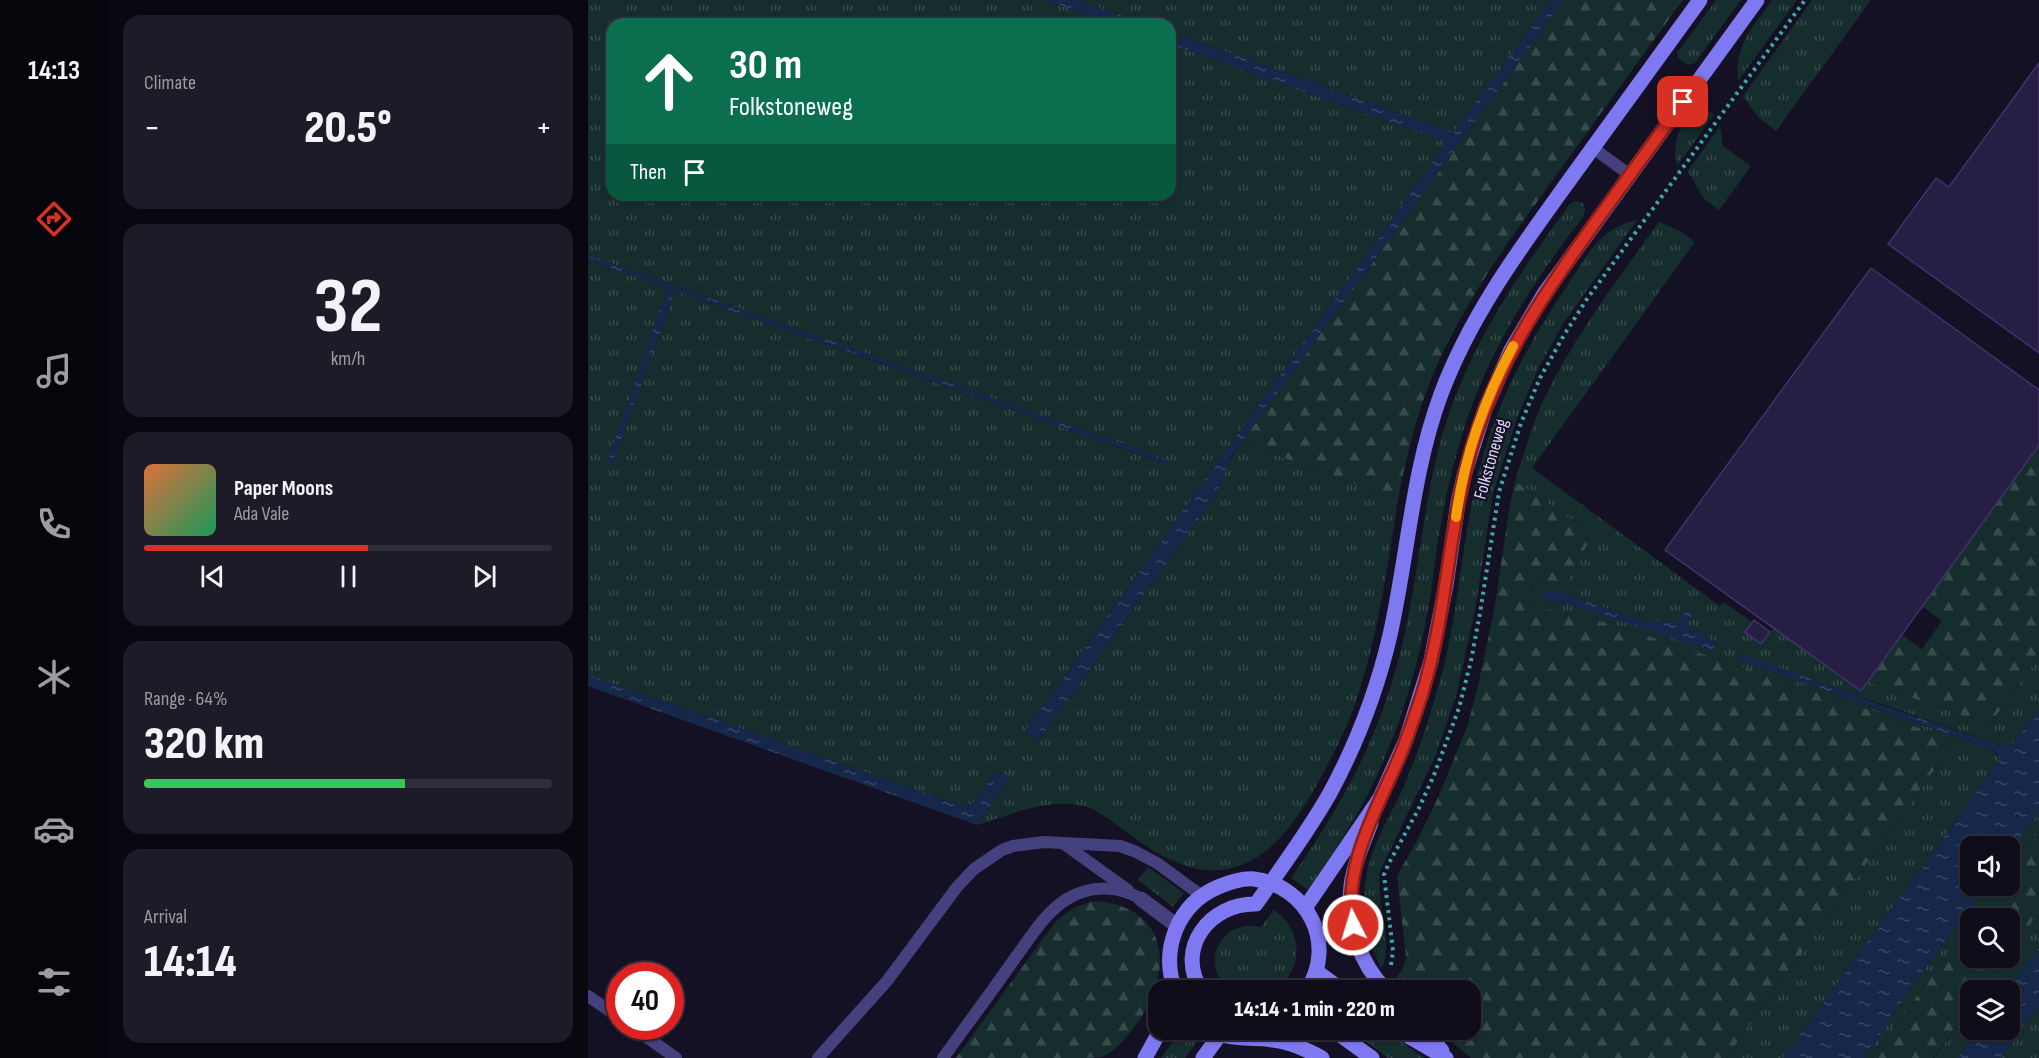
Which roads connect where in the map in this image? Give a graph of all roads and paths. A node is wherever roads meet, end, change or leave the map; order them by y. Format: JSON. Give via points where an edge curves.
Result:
{"nodes":[{"id":1,"x":1700,"y":0,"type":"edge"},
{"id":2,"x":1757,"y":0,"type":"edge"},
{"id":3,"x":1805,"y":0,"type":"edge"},
{"id":4,"x":1593,"y":148,"type":"junction"},
{"id":5,"x":1630,"y":175,"type":"junction"},
{"id":6,"x":1380,"y":798,"type":"junction"},
{"id":7,"x":1054,"y":842,"type":"junction"},
{"id":8,"x":1270,"y":884,"type":"junction"},
{"id":9,"x":1202,"y":896,"type":"junction"},
{"id":10,"x":1141,"y":899,"type":"junction"},
{"id":11,"x":1305,"y":908,"type":"junction"},
{"id":12,"x":1177,"y":926,"type":"junction"},
{"id":13,"x":1316,"y":971,"type":"junction"},
{"id":14,"x":1171,"y":980,"type":"edge"},
{"id":15,"x":1196,"y":980,"type":"edge"},
{"id":16,"x":1312,"y":980,"type":"edge"},
{"id":17,"x":1328,"y":980,"type":"edge"},
{"id":18,"x":1378,"y":980,"type":"edge"},
{"id":19,"x":1384,"y":980,"type":"edge"},
{"id":20,"x":588,"y":996,"type":"edge"},
{"id":21,"x":606,"y":1008,"type":"edge"},
{"id":22,"x":651,"y":1040,"type":"edge"},
{"id":23,"x":1155,"y":1040,"type":"edge"},
{"id":24,"x":1213,"y":1040,"type":"edge"},
{"id":25,"x":1270,"y":1040,"type":"edge"},
{"id":26,"x":1347,"y":1040,"type":"edge"},
{"id":27,"x":1415,"y":1040,"type":"edge"},
{"id":28,"x":1432,"y":1040,"type":"edge"},
{"id":29,"x":676,"y":1058,"type":"edge"},
{"id":30,"x":818,"y":1058,"type":"edge"},
{"id":31,"x":943,"y":1058,"type":"edge"},
{"id":32,"x":1145,"y":1058,"type":"edge"},
{"id":33,"x":1203,"y":1058,"type":"edge"},
{"id":34,"x":1322,"y":1058,"type":"edge"},
{"id":35,"x":1372,"y":1058,"type":"edge"},
{"id":36,"x":1447,"y":1058,"type":"edge"}],
"edges":[{"from":1,"to":4,"type":"street"},
{"from":2,"to":5,"type":"street","name":"Folkstoneweg"},
{"from":3,"to":19,"type":"path","name":"Folkstoneweg","via":[[1587,299],[1558,343],[1530,401],[1499,492],[1461,702],[1434,775],[1386,870],[1393,959]]},
{"from":4,"to":5,"type":"lane"},
{"from":4,"to":8,"type":"street","via":[[1502,275],[1455,361],[1433,416],[1419,468],[1390,635],[1368,712],[1329,795]]},
{"from":5,"to":6,"type":"street","name":"Folkstoneweg","via":[[1527,321],[1497,379],[1465,472],[1431,662],[1406,740]]},
{"from":6,"to":11,"type":"street","name":"Folkstoneweg"},
{"from":6,"to":18,"type":"street","via":[[1358,855],[1350,896],[1355,935]]},
{"from":7,"to":9,"type":"lane","via":[[1127,848],[1157,863]]},
{"from":7,"to":10,"type":"lane","via":[[1073,849]]},
{"from":7,"to":30,"type":"lane","via":[[1013,846],[974,869],[887,981]]},
{"from":8,"to":9,"type":"street","via":[[1254,879],[1236,880]]},
{"from":8,"to":11,"type":"street","via":[[1290,894]]},
{"from":8,"to":15,"type":"street","via":[[1256,904],[1225,909],[1206,924],[1193,950]]},
{"from":9,"to":12,"type":"street"},
{"from":10,"to":12,"type":"street"},
{"from":10,"to":31,"type":"lane","via":[[1120,891],[1098,889],[1082,892],[1062,903],[1038,928]]},
{"from":11,"to":13,"type":"street","via":[[1320,945]]},
{"from":12,"to":14,"type":"street","via":[[1169,961]]},
{"from":13,"to":16,"type":"street"},
{"from":13,"to":17,"type":"street"},
{"from":20,"to":21,"type":"lane"},
{"from":22,"to":29,"type":"lane"},
{"from":23,"to":32,"type":"street"},
{"from":24,"to":33,"type":"street"},
{"from":25,"to":34,"type":"street","via":[[1295,1045]]},
{"from":26,"to":35,"type":"street"},
{"from":27,"to":36,"type":"street"},
{"from":28,"to":36,"type":"street"}]}
